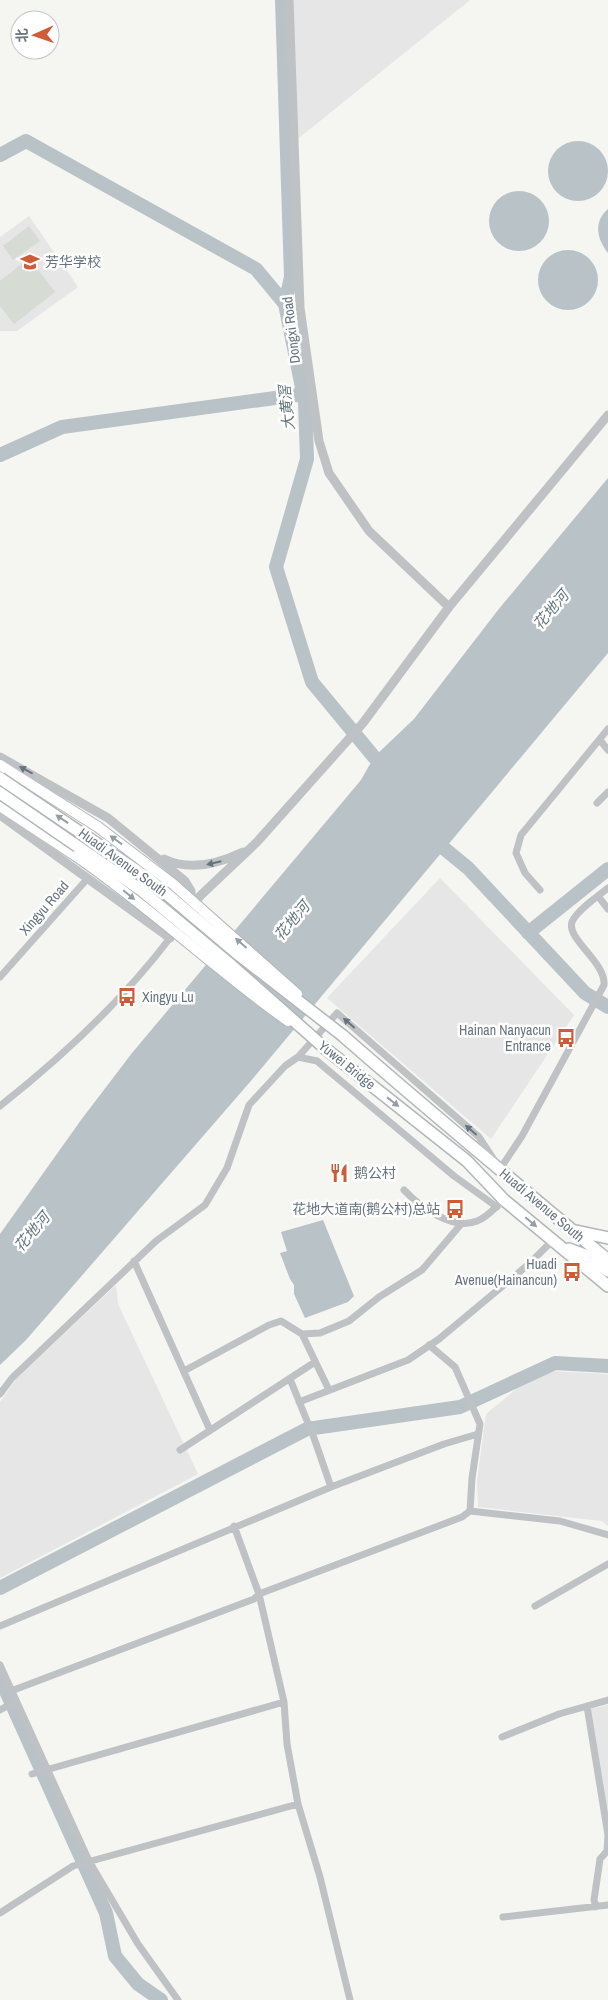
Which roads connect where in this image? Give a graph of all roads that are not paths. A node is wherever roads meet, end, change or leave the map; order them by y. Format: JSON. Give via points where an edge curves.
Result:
{"nodes":[{"id":1,"x":290,"y":0,"type":"edge"},
{"id":2,"x":608,"y":414,"type":"edge"},
{"id":3,"x":449,"y":607,"type":"junction"},
{"id":4,"x":608,"y":729,"type":"edge"},
{"id":5,"x":600,"y":740,"type":"junction"},
{"id":6,"x":608,"y":750,"type":"edge"},
{"id":7,"x":0,"y":757,"type":"edge"},
{"id":8,"x":0,"y":765,"type":"edge"},
{"id":9,"x":0,"y":778,"type":"edge"},
{"id":10,"x":608,"y":792,"type":"edge"},
{"id":11,"x":0,"y":794,"type":"edge"},
{"id":12,"x":597,"y":803,"type":"dead end"},
{"id":13,"x":0,"y":806,"type":"edge"},
{"id":14,"x":0,"y":815,"type":"edge"},
{"id":15,"x":257,"y":842,"type":"junction"},
{"id":16,"x":154,"y":854,"type":"junction"},
{"id":17,"x":88,"y":878,"type":"junction"},
{"id":18,"x":608,"y":888,"type":"edge"},
{"id":19,"x":540,"y":890,"type":"dead end"},
{"id":20,"x":598,"y":896,"type":"junction"},
{"id":21,"x":190,"y":908,"type":"junction"},
{"id":22,"x":608,"y":909,"type":"edge"},
{"id":23,"x":170,"y":938,"type":"junction"},
{"id":24,"x":231,"y":965,"type":"joint"},
{"id":25,"x":0,"y":977,"type":"edge"},
{"id":26,"x":606,"y":979,"type":"edge"},
{"id":27,"x":342,"y":1035,"type":"junction"},
{"id":28,"x":327,"y":1050,"type":"junction"},
{"id":29,"x":298,"y":1057,"type":"junction"},
{"id":30,"x":0,"y":1106,"type":"edge"},
{"id":31,"x":467,"y":1160,"type":"joint"},
{"id":32,"x":500,"y":1169,"type":"junction"},
{"id":33,"x":404,"y":1190,"type":"dead end"},
{"id":34,"x":500,"y":1203,"type":"junction"},
{"id":35,"x":462,"y":1223,"type":"junction"},
{"id":36,"x":571,"y":1230,"type":"junction"},
{"id":37,"x":608,"y":1238,"type":"edge"},
{"id":38,"x":555,"y":1242,"type":"junction"},
{"id":39,"x":608,"y":1260,"type":"edge"},
{"id":40,"x":134,"y":1261,"type":"junction"},
{"id":41,"x":608,"y":1271,"type":"edge"},
{"id":42,"x":608,"y":1286,"type":"edge"},
{"id":43,"x":302,"y":1334,"type":"junction"},
{"id":44,"x":429,"y":1345,"type":"junction"},
{"id":45,"x":315,"y":1362,"type":"junction"},
{"id":46,"x":184,"y":1371,"type":"junction"},
{"id":47,"x":290,"y":1379,"type":"junction"},
{"id":48,"x":329,"y":1390,"type":"junction"},
{"id":49,"x":0,"y":1394,"type":"edge"},
{"id":50,"x":299,"y":1402,"type":"junction"},
{"id":51,"x":210,"y":1430,"type":"junction"},
{"id":52,"x":478,"y":1434,"type":"junction"},
{"id":53,"x":180,"y":1450,"type":"dead end"},
{"id":54,"x":330,"y":1487,"type":"junction"},
{"id":55,"x":470,"y":1510,"type":"junction"},
{"id":56,"x":234,"y":1526,"type":"junction"},
{"id":57,"x":608,"y":1536,"type":"edge"},
{"id":58,"x":608,"y":1564,"type":"edge"},
{"id":59,"x":259,"y":1594,"type":"junction"},
{"id":60,"x":535,"y":1606,"type":"dead end"},
{"id":61,"x":0,"y":1626,"type":"edge"},
{"id":62,"x":0,"y":1665,"type":"edge"},
{"id":63,"x":11,"y":1691,"type":"junction"},
{"id":64,"x":608,"y":1700,"type":"edge"},
{"id":65,"x":16,"y":1701,"type":"junction"},
{"id":66,"x":284,"y":1702,"type":"junction"},
{"id":67,"x":587,"y":1706,"type":"junction"},
{"id":68,"x":1,"y":1709,"type":"edge"},
{"id":69,"x":502,"y":1737,"type":"dead end"},
{"id":70,"x":47,"y":1768,"type":"junction"},
{"id":71,"x":32,"y":1774,"type":"dead end"},
{"id":72,"x":298,"y":1804,"type":"junction"},
{"id":73,"x":89,"y":1861,"type":"junction"},
{"id":74,"x":608,"y":1905,"type":"edge"},
{"id":75,"x":596,"y":1907,"type":"junction"},
{"id":76,"x":0,"y":1913,"type":"edge"},
{"id":77,"x":503,"y":1917,"type":"dead end"},
{"id":78,"x":178,"y":2000,"type":"edge"},
{"id":79,"x":350,"y":2000,"type":"edge"}],
"edges":[{"from":1,"to":3,"type":"street","name":"Dongxi Road","via":[[300,308],[319,441],[329,473],[370,531]]},
{"from":2,"to":3,"type":"street"},
{"from":3,"to":15,"type":"street","via":[[363,722]]},
{"from":4,"to":5,"type":"street"},
{"from":5,"to":6,"type":"street"},
{"from":5,"to":19,"type":"street","via":[[521,835],[516,853]]},
{"from":16,"to":7,"type":"street","name":"Huadi Avenue South","one_way":true,"via":[[108,818]]},
{"from":27,"to":8,"type":"main road","one_way":true,"bridge":true,"via":[[190,898],[136,855]]},
{"from":27,"to":9,"type":"main road","name":"Huadi Avenue South","one_way":true,"bridge":true,"via":[[239,955],[149,879]]},
{"from":10,"to":12,"type":"street"},
{"from":11,"to":24,"type":"main road","name":"Huadi Avenue South","bridge":true,"via":[[141,890]]},
{"from":13,"to":28,"type":"main road","one_way":true,"bridge":true,"via":[[126,892],[224,973]]},
{"from":14,"to":17,"type":"street"},
{"from":15,"to":16,"type":"street","one_way":true,"via":[[233,857],[197,866],[172,863]]},
{"from":15,"to":21,"type":"street"},
{"from":16,"to":21,"type":"street","name":"Huadi Avenue South","via":[[189,885]]},
{"from":17,"to":23,"type":"street"},
{"from":17,"to":25,"type":"street","name":"Xingyu Road"},
{"from":18,"to":20,"type":"street"},
{"from":20,"to":22,"type":"street"},
{"from":20,"to":26,"type":"street","via":[[579,913],[572,923],[572,930]]},
{"from":21,"to":23,"type":"street"},
{"from":23,"to":30,"type":"street","via":[[79,1037]]},
{"from":24,"to":28,"type":"main road","name":"Yuwei Bridge","bridge":true},
{"from":26,"to":32,"type":"street","via":[[522,1136]]},
{"from":27,"to":32,"type":"main road","name":"Huadi Avenue South"},
{"from":28,"to":31,"type":"main road","name":"Yuwei Bridge","one_way":true},
{"from":32,"to":29,"type":"street","one_way":true,"via":[[479,1137],[337,1013]]},
{"from":29,"to":34,"type":"street","via":[[317,1061],[454,1176]]},
{"from":29,"to":40,"type":"street","via":[[285,1066],[249,1105],[227,1168],[205,1205]]},
{"from":31,"to":34,"type":"main road","name":"Huadi Avenue South"},
{"from":32,"to":36,"type":"main road","name":"Huadi Avenue South"},
{"from":33,"to":35,"type":"street","via":[[432,1213]]},
{"from":34,"to":35,"type":"street","via":[[479,1221]]},
{"from":34,"to":38,"type":"main road","name":"Huadi Avenue South","one_way":true},
{"from":35,"to":43,"type":"street","via":[[422,1270],[349,1321],[320,1333]]},
{"from":36,"to":37,"type":"main road"},
{"from":36,"to":38,"type":"main road","via":[[570,1244]]},
{"from":36,"to":39,"type":"main road","name":"Huadi Avenue South"},
{"from":38,"to":41,"type":"main road","via":[[587,1256]]},
{"from":38,"to":42,"type":"main road","name":"Huadi Avenue South"},
{"from":38,"to":44,"type":"street"},
{"from":40,"to":46,"type":"street"},
{"from":40,"to":49,"type":"street","via":[[12,1378]]},
{"from":43,"to":45,"type":"street"},
{"from":43,"to":46,"type":"street","via":[[282,1321],[269,1325]]},
{"from":44,"to":48,"type":"street","via":[[408,1360]]},
{"from":44,"to":52,"type":"street","via":[[455,1367],[480,1424]]},
{"from":45,"to":47,"type":"street"},
{"from":45,"to":48,"type":"street"},
{"from":46,"to":51,"type":"street"},
{"from":47,"to":50,"type":"street"},
{"from":47,"to":51,"type":"street"},
{"from":48,"to":50,"type":"street"},
{"from":50,"to":54,"type":"street"},
{"from":51,"to":53,"type":"street"},
{"from":52,"to":54,"type":"street"},
{"from":52,"to":55,"type":"street"},
{"from":54,"to":56,"type":"street"},
{"from":55,"to":57,"type":"street","via":[[560,1521]]},
{"from":55,"to":59,"type":"street","via":[[462,1517]]},
{"from":56,"to":59,"type":"street"},
{"from":56,"to":61,"type":"street"},
{"from":58,"to":60,"type":"street"},
{"from":59,"to":63,"type":"street","via":[[254,1599]]},
{"from":59,"to":66,"type":"street"},
{"from":62,"to":63,"type":"street"},
{"from":63,"to":65,"type":"street"},
{"from":64,"to":67,"type":"street"},
{"from":65,"to":68,"type":"street"},
{"from":65,"to":70,"type":"street"},
{"from":66,"to":70,"type":"street"},
{"from":66,"to":72,"type":"street","via":[[287,1744]]},
{"from":67,"to":69,"type":"street"},
{"from":67,"to":75,"type":"street","via":[[608,1835],[608,1851],[600,1858],[594,1900]]},
{"from":70,"to":71,"type":"street"},
{"from":70,"to":73,"type":"street"},
{"from":72,"to":73,"type":"street"},
{"from":72,"to":79,"type":"street","via":[[320,1877]]},
{"from":73,"to":76,"type":"street","via":[[74,1866]]},
{"from":73,"to":78,"type":"street","via":[[138,1944]]},
{"from":74,"to":75,"type":"street"},
{"from":75,"to":77,"type":"street"}]}
